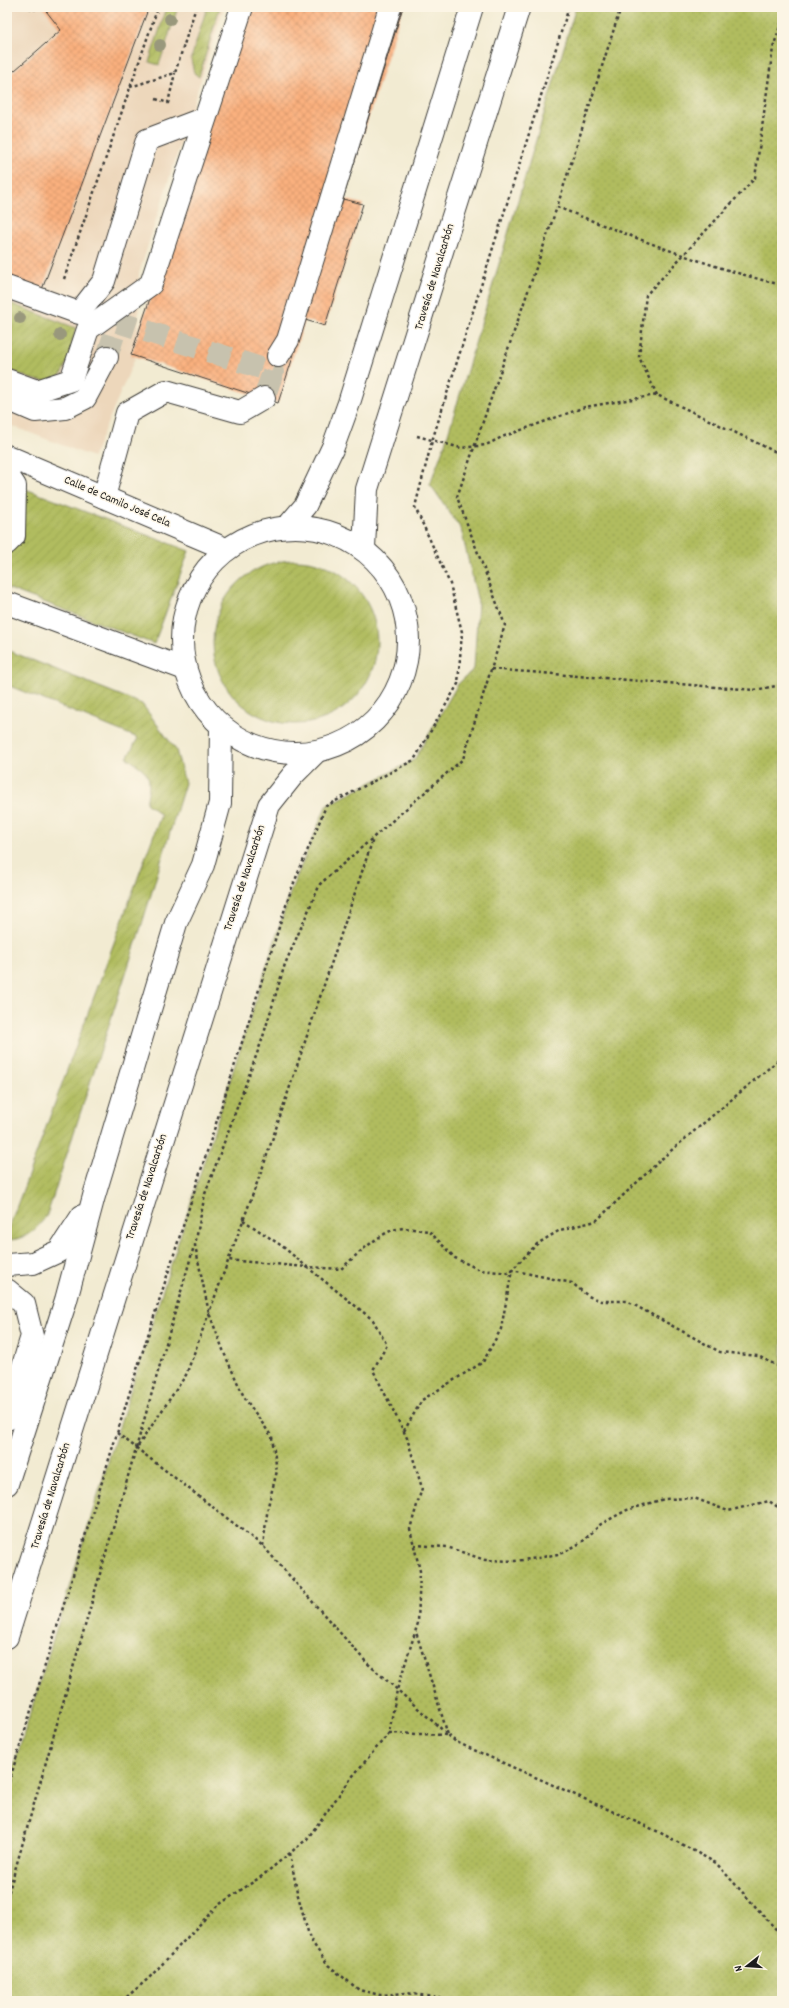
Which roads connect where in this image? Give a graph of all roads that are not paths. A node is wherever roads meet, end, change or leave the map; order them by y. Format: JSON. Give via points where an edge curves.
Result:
{"nodes":[{"id":1,"x":242,"y":7,"type":"edge"},
{"id":2,"x":390,"y":7,"type":"edge"},
{"id":3,"x":472,"y":7,"type":"edge"},
{"id":4,"x":519,"y":7,"type":"edge"},
{"id":5,"x":205,"y":118,"type":"junction"},
{"id":6,"x":7,"y":287,"type":"edge"},
{"id":7,"x":84,"y":321,"type":"junction"},
{"id":8,"x":278,"y":356,"type":"dead end"},
{"id":9,"x":107,"y":357,"type":"tunnel mouth"},
{"id":10,"x":7,"y":380,"type":"edge"},
{"id":11,"x":264,"y":398,"type":"tunnel mouth"},
{"id":12,"x":7,"y":399,"type":"edge"},
{"id":13,"x":7,"y":456,"type":"edge"},
{"id":14,"x":7,"y":474,"type":"edge"},
{"id":15,"x":104,"y":497,"type":"junction"},
{"id":16,"x":288,"y":526,"type":"junction"},
{"id":17,"x":7,"y":543,"type":"edge"},
{"id":18,"x":226,"y":548,"type":"junction"},
{"id":19,"x":364,"y":548,"type":"junction"},
{"id":20,"x":7,"y":604,"type":"edge"},
{"id":21,"x":185,"y":670,"type":"junction"},
{"id":22,"x":221,"y":726,"type":"junction"},
{"id":23,"x":316,"y":752,"type":"junction"},
{"id":24,"x":94,"y":1196,"type":"junction"},
{"id":25,"x":7,"y":1265,"type":"edge"},
{"id":26,"x":7,"y":1290,"type":"edge"},
{"id":27,"x":7,"y":1419,"type":"edge"},
{"id":28,"x":7,"y":1484,"type":"edge"},
{"id":29,"x":7,"y":1637,"type":"edge"}],
"edges":[{"from":1,"to":5,"type":"street"},
{"from":2,"to":8,"type":"street","via":[[288,340]]},
{"from":3,"to":16,"type":"street","via":[[349,403],[333,447],[305,506]]},
{"from":4,"to":19,"type":"street","name":"Travesía de Navalcarbón","via":[[367,489]]},
{"from":5,"to":7,"type":"street","via":[[151,284]]},
{"from":5,"to":7,"type":"street","via":[[146,140],[104,281]]},
{"from":6,"to":7,"type":"street","via":[[55,304]]},
{"from":7,"to":10,"type":"street","via":[[71,380],[37,391]]},
{"from":9,"to":12,"type":"street","via":[[85,398],[65,408],[35,411]]},
{"from":11,"to":15,"type":"street","via":[[240,412],[166,391],[127,413]]},
{"from":13,"to":15,"type":"street","name":"Calle de Camilo José Cela"},
{"from":14,"to":17,"type":"street","via":[[14,486],[14,536]]},
{"from":15,"to":18,"type":"street","name":"Calle de Camilo José Cela"},
{"from":16,"to":18,"type":"street","name":"Travesía de Navalcarbón","via":[[266,529]]},
{"from":16,"to":19,"type":"street","name":"Travesía de Navalcarbón","via":[[315,527],[340,535]]},
{"from":18,"to":21,"type":"street","name":"Travesía de Navalcarbón","via":[[203,573],[187,603],[182,636]]},
{"from":19,"to":23,"type":"street","name":"Travesía de Navalcarbón","via":[[387,572],[403,601],[409,633],[406,666],[394,697],[374,723],[347,742]]},
{"from":20,"to":21,"type":"street"},
{"from":21,"to":22,"type":"street","name":"Travesía de Navalcarbón","via":[[205,710]]},
{"from":22,"to":23,"type":"street","name":"Travesía de Navalcarbón","via":[[250,744],[262,748],[282,753]]},
{"from":22,"to":24,"type":"street","via":[[220,803],[203,865],[176,923]]},
{"from":23,"to":29,"type":"street","name":"Travesía de Navalcarbón","via":[[269,805]]},
{"from":24,"to":25,"type":"street","via":[[60,1251],[33,1263]]},
{"from":24,"to":28,"type":"street","via":[[66,1300]]},
{"from":26,"to":27,"type":"street","via":[[24,1304],[32,1336]]}]}
